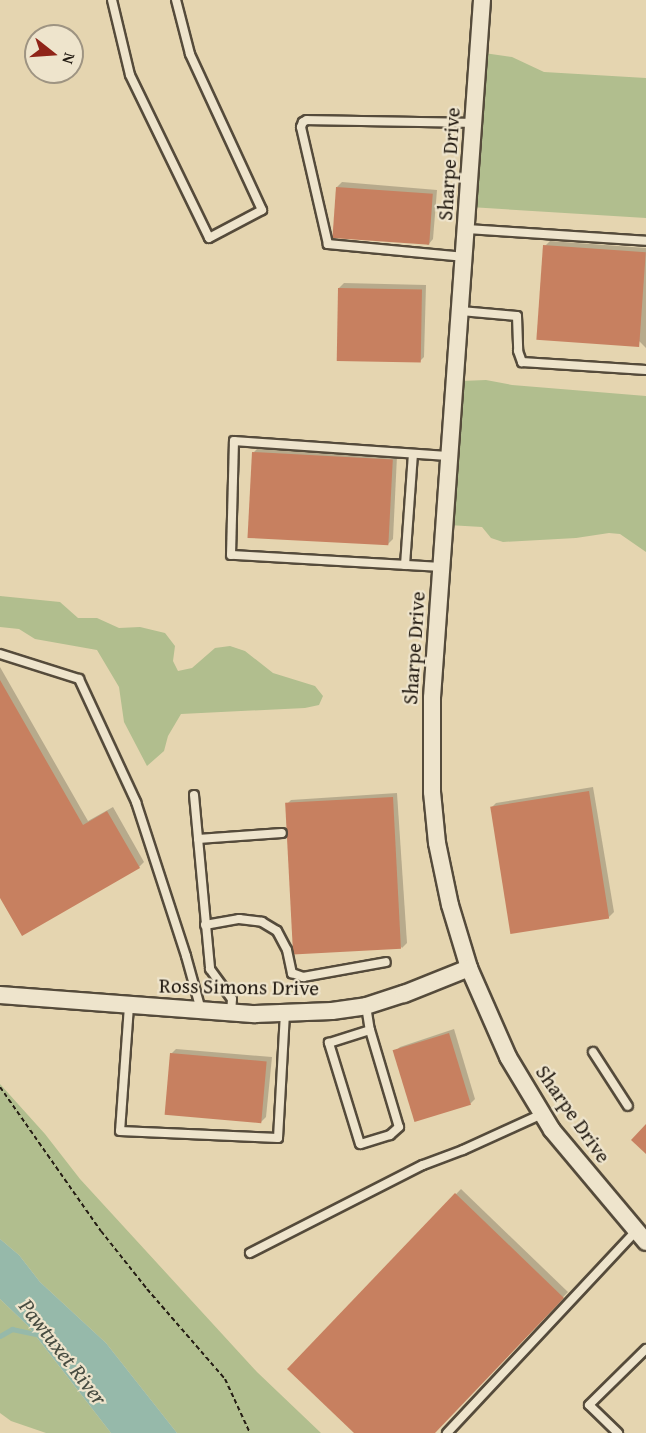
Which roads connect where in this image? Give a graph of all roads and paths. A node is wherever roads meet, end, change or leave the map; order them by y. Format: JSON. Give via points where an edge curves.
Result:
{"nodes":[{"id":1,"x":112,"y":0,"type":"edge"},
{"id":2,"x":176,"y":0,"type":"edge"},
{"id":3,"x":482,"y":0,"type":"edge"},
{"id":4,"x":474,"y":123,"type":"junction"},
{"id":5,"x":467,"y":229,"type":"junction"},
{"id":6,"x":646,"y":241,"type":"edge"},
{"id":7,"x":465,"y":257,"type":"junction"},
{"id":8,"x":461,"y":311,"type":"junction"},
{"id":9,"x":646,"y":370,"type":"edge"},
{"id":10,"x":413,"y":454,"type":"junction"},
{"id":11,"x":450,"y":456,"type":"junction"},
{"id":12,"x":405,"y":565,"type":"junction"},
{"id":13,"x":443,"y":567,"type":"junction"},
{"id":14,"x":0,"y":654,"type":"edge"},
{"id":15,"x":194,"y":795,"type":"dead end"},
{"id":16,"x":282,"y":833,"type":"dead end"},
{"id":17,"x":198,"y":839,"type":"junction"},
{"id":18,"x":204,"y":925,"type":"junction"},
{"id":19,"x":386,"y":962,"type":"dead end"},
{"id":20,"x":470,"y":968,"type":"junction"},
{"id":21,"x":0,"y":995,"type":"edge"},
{"id":22,"x":129,"y":1006,"type":"junction"},
{"id":23,"x":366,"y":1006,"type":"junction"},
{"id":24,"x":201,"y":1010,"type":"junction"},
{"id":25,"x":231,"y":1012,"type":"junction"},
{"id":26,"x":285,"y":1014,"type":"junction"},
{"id":27,"x":370,"y":1030,"type":"junction"},
{"id":28,"x":593,"y":1052,"type":"dead end"},
{"id":29,"x":0,"y":1087,"type":"edge"},
{"id":30,"x":628,"y":1106,"type":"dead end"},
{"id":31,"x":542,"y":1114,"type":"junction"},
{"id":32,"x":641,"y":1236,"type":"edge"},
{"id":33,"x":250,"y":1252,"type":"dead end"},
{"id":34,"x":646,"y":1349,"type":"edge"},
{"id":35,"x":250,"y":1433,"type":"edge"},
{"id":36,"x":447,"y":1433,"type":"edge"},
{"id":37,"x":618,"y":1433,"type":"edge"}],
"edges":[{"from":1,"to":2,"type":"lane","via":[[130,75],[209,238],[262,210],[190,54]]},
{"from":3,"to":4,"type":"street","name":"Sharpe Drive"},
{"from":4,"to":5,"type":"street","name":"Sharpe Drive"},
{"from":4,"to":7,"type":"lane","via":[[308,120],[301,127],[328,244]]},
{"from":5,"to":6,"type":"lane"},
{"from":5,"to":7,"type":"street","name":"Sharpe Drive"},
{"from":7,"to":8,"type":"street","name":"Sharpe Drive"},
{"from":8,"to":9,"type":"lane","via":[[517,316],[522,362]]},
{"from":8,"to":11,"type":"street","name":"Sharpe Drive"},
{"from":10,"to":11,"type":"lane"},
{"from":10,"to":12,"type":"lane"},
{"from":10,"to":12,"type":"lane","via":[[234,441],[231,555]]},
{"from":11,"to":13,"type":"street","name":"Sharpe Drive"},
{"from":12,"to":13,"type":"lane"},
{"from":13,"to":20,"type":"street","name":"Sharpe Drive","via":[[432,698],[432,792],[443,874]]},
{"from":14,"to":24,"type":"lane","via":[[79,679],[136,802]]},
{"from":15,"to":17,"type":"lane"},
{"from":16,"to":17,"type":"lane"},
{"from":17,"to":18,"type":"lane"},
{"from":18,"to":19,"type":"lane","via":[[239,919],[262,922],[277,931],[287,950],[292,973],[303,977]]},
{"from":18,"to":25,"type":"lane","via":[[210,969],[232,999]]},
{"from":20,"to":23,"type":"street","name":"Ross Simons Drive"},
{"from":20,"to":31,"type":"street","name":"Sharpe Drive","via":[[499,1038]]},
{"from":21,"to":22,"type":"street","name":"Ross Simons Drive"},
{"from":22,"to":24,"type":"street","name":"Ross Simons Drive"},
{"from":22,"to":26,"type":"lane","via":[[120,1131],[278,1138]]},
{"from":23,"to":26,"type":"street","name":"Ross Simons Drive"},
{"from":23,"to":27,"type":"lane"},
{"from":24,"to":25,"type":"street","name":"Ross Simons Drive"},
{"from":25,"to":26,"type":"street","name":"Ross Simons Drive"},
{"from":27,"to":27,"type":"lane","via":[[399,1127],[390,1136],[360,1144],[329,1043]]},
{"from":28,"to":30,"type":"lane"},
{"from":29,"to":35,"type":"path","via":[[101,1231],[225,1379]]},
{"from":31,"to":32,"type":"street","name":"Sharpe Drive","via":[[575,1160]]},
{"from":31,"to":33,"type":"lane","via":[[423,1165]]},
{"from":32,"to":36,"type":"lane"},
{"from":34,"to":37,"type":"lane","via":[[589,1405]]}]}
